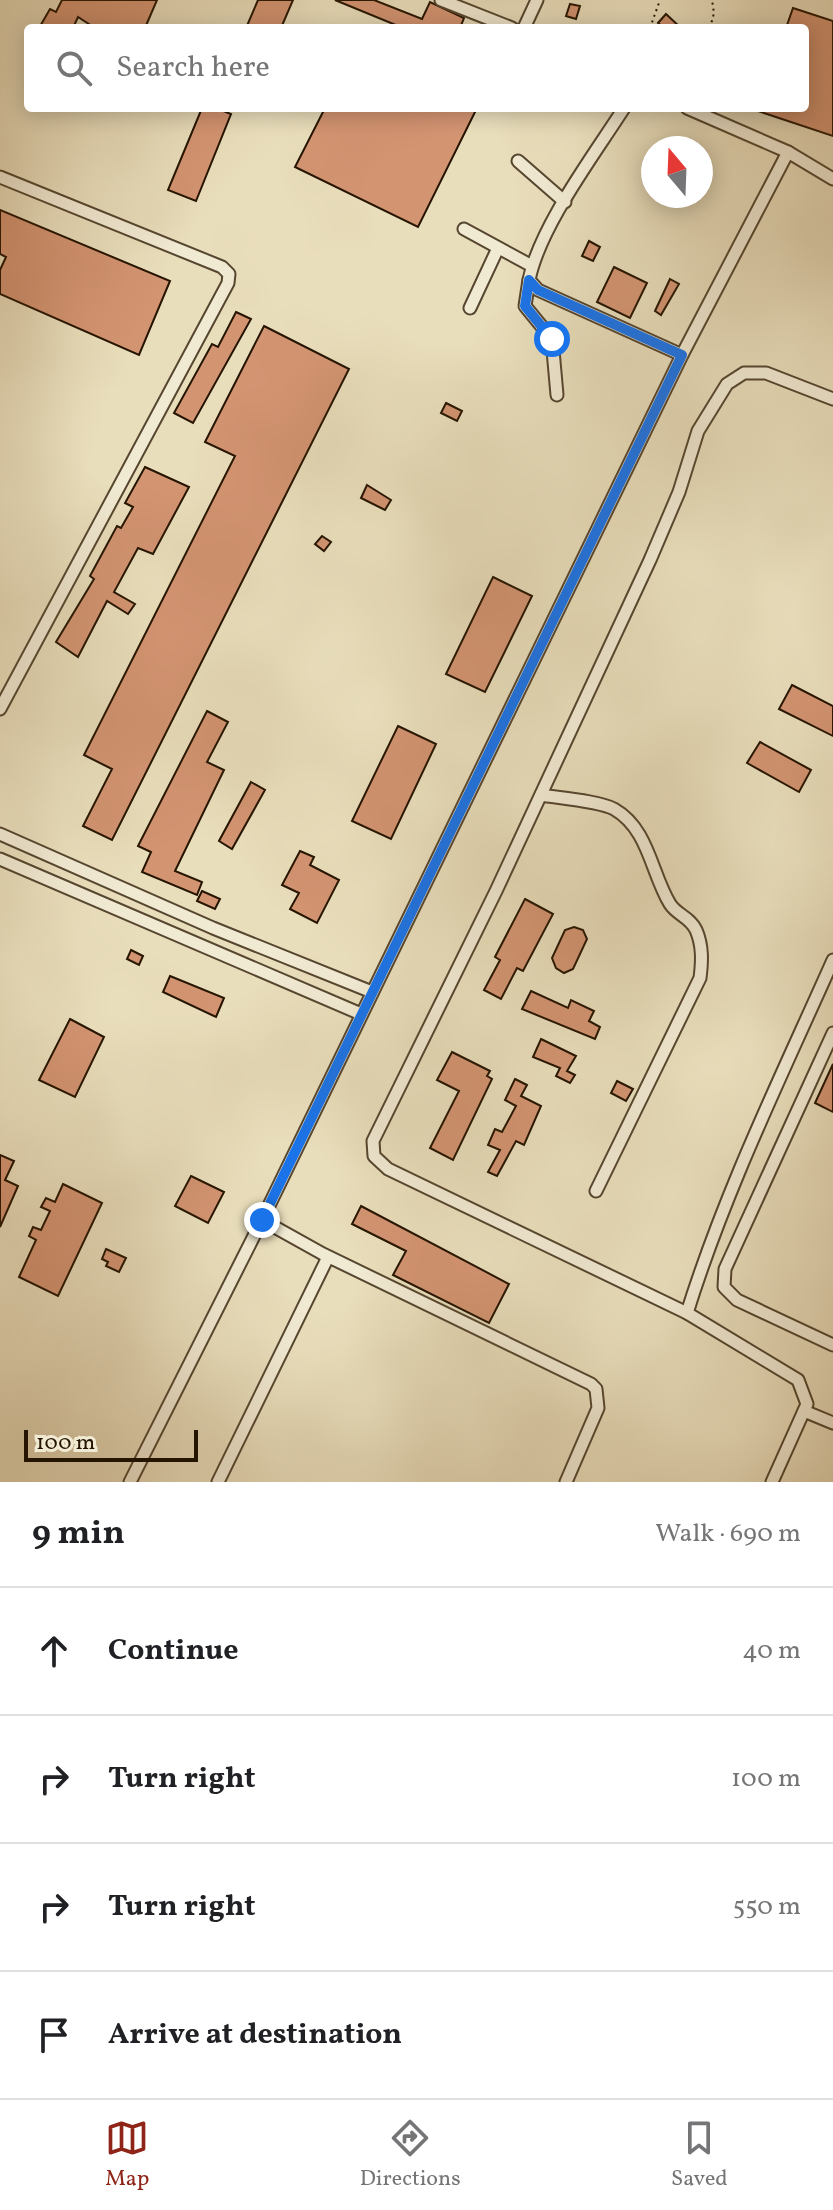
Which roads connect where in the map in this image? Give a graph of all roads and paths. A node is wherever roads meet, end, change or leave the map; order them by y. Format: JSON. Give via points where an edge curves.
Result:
{"nodes":[{"id":1,"x":441,"y":0,"type":"edge"},
{"id":2,"x":537,"y":0,"type":"edge"},
{"id":3,"x":660,"y":0,"type":"edge"},
{"id":4,"x":712,"y":0,"type":"edge"},
{"id":5,"x":502,"y":24,"type":"edge"},
{"id":6,"x":526,"y":24,"type":"edge"},
{"id":7,"x":651,"y":24,"type":"edge"},
{"id":8,"x":711,"y":24,"type":"edge"},
{"id":9,"x":621,"y":112,"type":"edge"},
{"id":10,"x":696,"y":112,"type":"edge"},
{"id":11,"x":788,"y":152,"type":"junction"},
{"id":12,"x":518,"y":161,"type":"dead end"},
{"id":13,"x":0,"y":177,"type":"edge"},
{"id":14,"x":833,"y":179,"type":"edge"},
{"id":15,"x":565,"y":202,"type":"junction"},
{"id":16,"x":464,"y":229,"type":"dead end"},
{"id":17,"x":498,"y":248,"type":"junction"},
{"id":18,"x":532,"y":266,"type":"junction"},
{"id":19,"x":529,"y":280,"type":"junction"},
{"id":20,"x":470,"y":308,"type":"dead end"},
{"id":21,"x":682,"y":355,"type":"junction"},
{"id":22,"x":557,"y":395,"type":"dead end"},
{"id":23,"x":833,"y":399,"type":"edge"},
{"id":24,"x":0,"y":709,"type":"edge"},
{"id":25,"x":541,"y":795,"type":"junction"},
{"id":26,"x":0,"y":834,"type":"edge"},
{"id":27,"x":0,"y":859,"type":"edge"},
{"id":28,"x":833,"y":960,"type":"edge"},
{"id":29,"x":372,"y":992,"type":"junction"},
{"id":30,"x":361,"y":1014,"type":"junction"},
{"id":31,"x":833,"y":1033,"type":"edge"},
{"id":32,"x":596,"y":1191,"type":"dead end"},
{"id":33,"x":262,"y":1220,"type":"junction"},
{"id":34,"x":328,"y":1257,"type":"junction"},
{"id":35,"x":687,"y":1313,"type":"junction"},
{"id":36,"x":833,"y":1345,"type":"edge"},
{"id":37,"x":804,"y":1411,"type":"junction"},
{"id":38,"x":833,"y":1423,"type":"edge"},
{"id":39,"x":130,"y":1482,"type":"edge"},
{"id":40,"x":218,"y":1482,"type":"edge"},
{"id":41,"x":566,"y":1482,"type":"edge"},
{"id":42,"x":772,"y":1482,"type":"edge"}],
"edges":[{"from":1,"to":5,"type":"street"},
{"from":2,"to":6,"type":"street"},
{"from":3,"to":7,"type":"path"},
{"from":4,"to":8,"type":"path"},
{"from":9,"to":15,"type":"street"},
{"from":10,"to":11,"type":"street"},
{"from":11,"to":14,"type":"street"},
{"from":11,"to":21,"type":"street"},
{"from":12,"to":15,"type":"street"},
{"from":13,"to":24,"type":"street","via":[[229,274]]},
{"from":15,"to":18,"type":"street"},
{"from":16,"to":17,"type":"street"},
{"from":17,"to":18,"type":"street"},
{"from":17,"to":20,"type":"street"},
{"from":18,"to":19,"type":"street"},
{"from":19,"to":21,"type":"street","via":[[538,290]]},
{"from":19,"to":22,"type":"street","via":[[525,306],[552,339]]},
{"from":21,"to":29,"type":"street"},
{"from":23,"to":25,"type":"street","via":[[766,373],[744,373],[719,394],[698,431],[674,504]]},
{"from":25,"to":32,"type":"street","via":[[614,809],[644,839],[659,886],[696,930],[703,957],[700,978]]},
{"from":25,"to":35,"type":"street","via":[[373,1141],[374,1156],[388,1169]]},
{"from":26,"to":29,"type":"street"},
{"from":27,"to":30,"type":"street"},
{"from":28,"to":35,"type":"street","via":[[738,1170]]},
{"from":29,"to":30,"type":"street"},
{"from":30,"to":33,"type":"street"},
{"from":31,"to":36,"type":"street","via":[[725,1269],[724,1287],[737,1300]]},
{"from":33,"to":34,"type":"street"},
{"from":33,"to":39,"type":"street"},
{"from":34,"to":40,"type":"street"},
{"from":34,"to":41,"type":"street","via":[[591,1384],[598,1408]]},
{"from":35,"to":37,"type":"street","via":[[798,1380],[805,1392]]},
{"from":37,"to":38,"type":"street"},
{"from":37,"to":42,"type":"street"}]}
